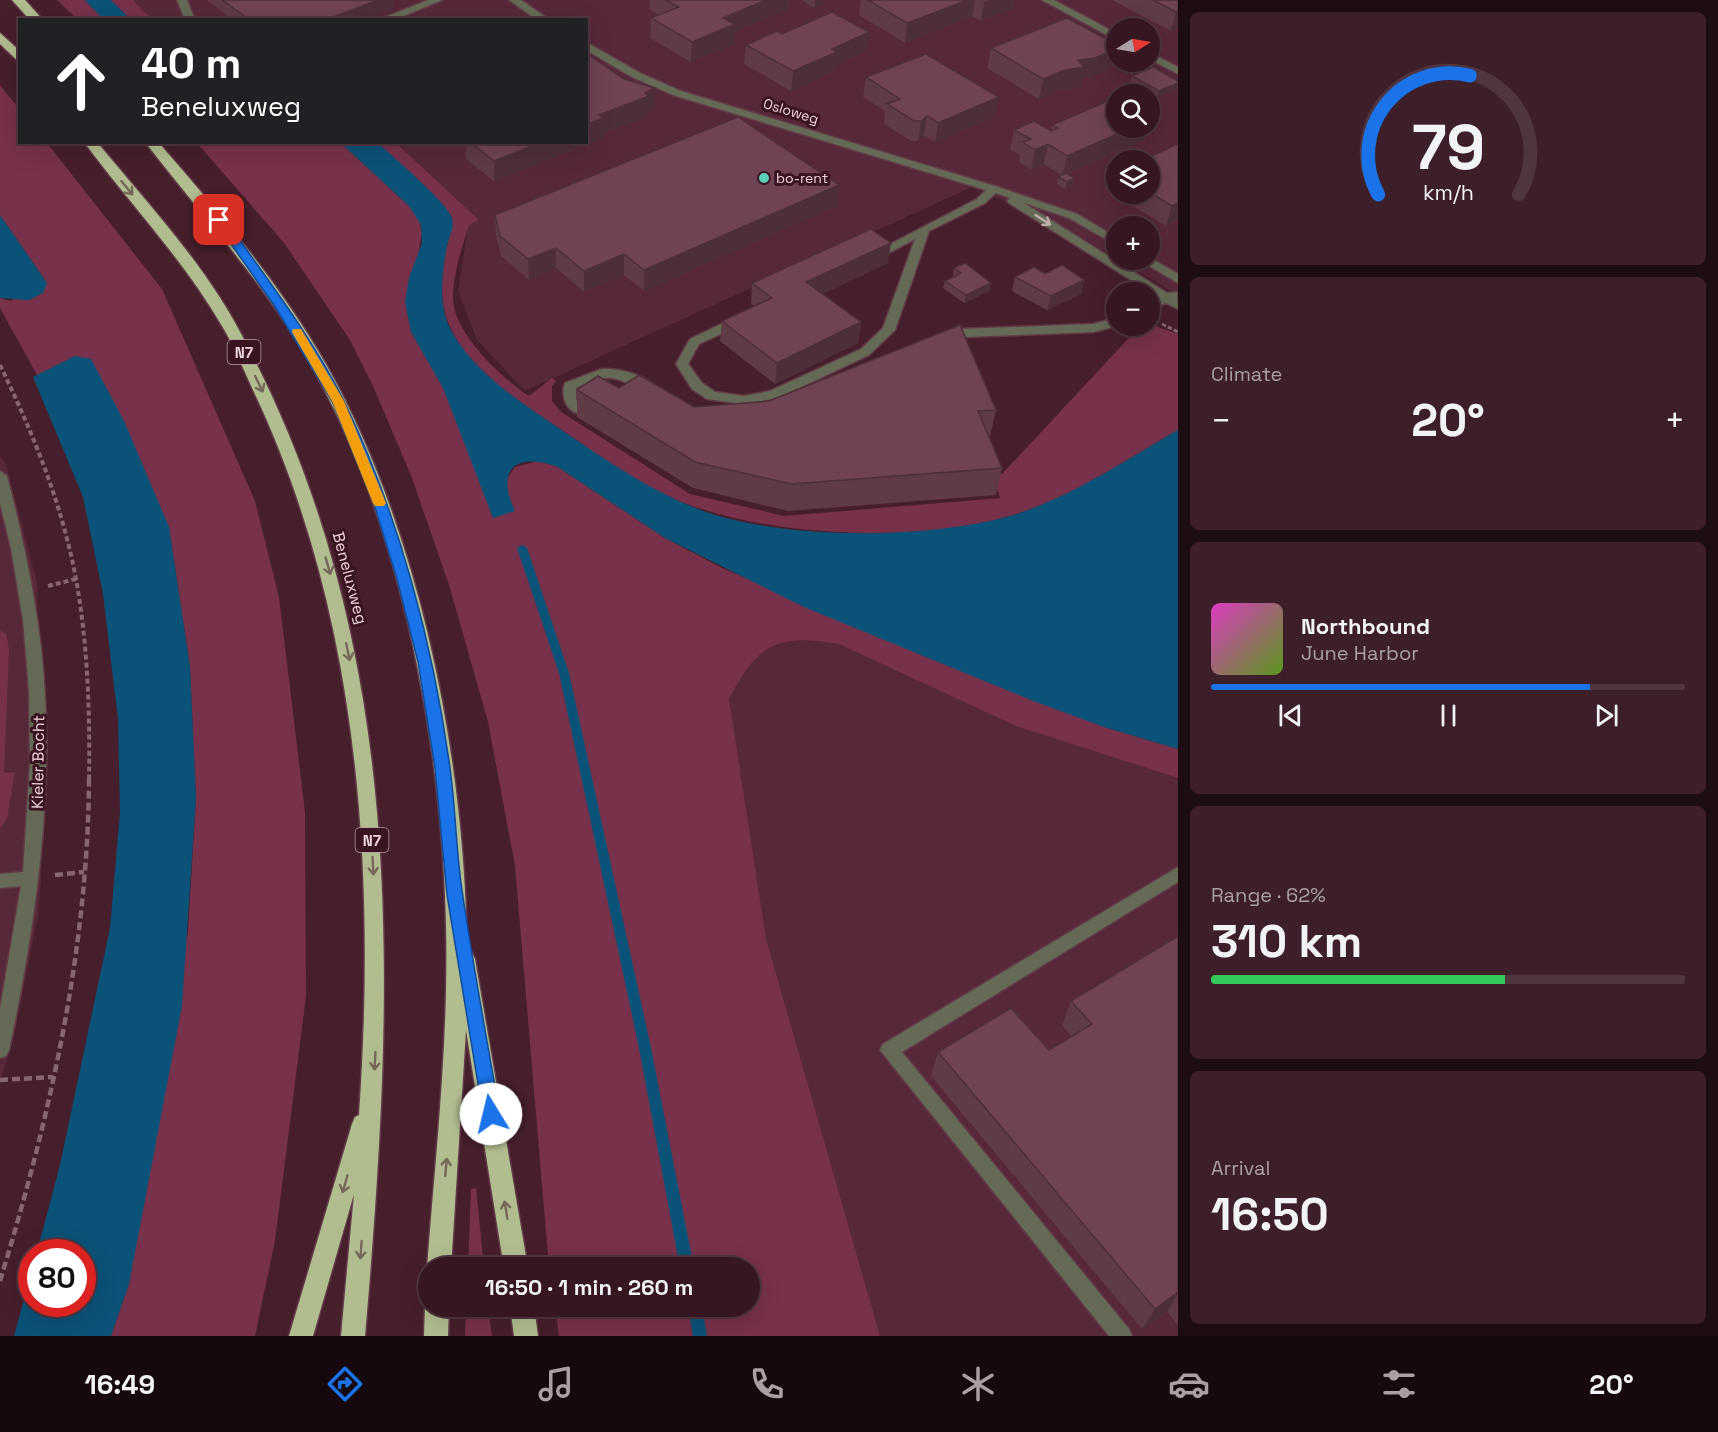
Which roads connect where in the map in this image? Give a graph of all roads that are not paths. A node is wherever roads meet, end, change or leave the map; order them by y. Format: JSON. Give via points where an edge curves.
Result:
{"nodes":[{"id":1,"x":18,"y":0,"type":"edge"},
{"id":2,"x":182,"y":0,"type":"edge"},
{"id":3,"x":437,"y":0,"type":"edge"},
{"id":4,"x":514,"y":0,"type":"edge"},
{"id":5,"x":1047,"y":0,"type":"edge"},
{"id":6,"x":35,"y":18,"type":"edge"},
{"id":7,"x":189,"y":18,"type":"edge"},
{"id":8,"x":388,"y":18,"type":"edge"},
{"id":9,"x":542,"y":18,"type":"edge"},
{"id":10,"x":1106,"y":32,"type":"edge"},
{"id":11,"x":0,"y":37,"type":"edge"},
{"id":12,"x":588,"y":46,"type":"edge"},
{"id":13,"x":18,"y":57,"type":"edge"},
{"id":14,"x":1160,"y":61,"type":"edge"},
{"id":15,"x":1178,"y":71,"type":"edge"},
{"id":16,"x":92,"y":144,"type":"edge"},
{"id":17,"x":153,"y":144,"type":"edge"},
{"id":18,"x":993,"y":189,"type":"junction"},
{"id":19,"x":924,"y":229,"type":"junction"},
{"id":20,"x":1106,"y":236,"type":"edge"},
{"id":21,"x":881,"y":253,"type":"edge"},
{"id":22,"x":1160,"y":269,"type":"edge"},
{"id":23,"x":1178,"y":279,"type":"edge"},
{"id":24,"x":1174,"y":298,"type":"edge"},
{"id":25,"x":750,"y":315,"type":"edge"},
{"id":26,"x":1106,"y":325,"type":"edge"},
{"id":27,"x":929,"y":348,"type":"edge"},
{"id":28,"x":663,"y":394,"type":"edge"},
{"id":29,"x":581,"y":410,"type":"edge"},
{"id":30,"x":0,"y":476,"type":"edge"},
{"id":31,"x":1178,"y":874,"type":"edge"},
{"id":32,"x":30,"y":878,"type":"junction"},
{"id":33,"x":0,"y":881,"type":"edge"},
{"id":34,"x":454,"y":895,"type":"junction"},
{"id":35,"x":0,"y":1050,"type":"edge"},
{"id":36,"x":373,"y":1087,"type":"junction"},
{"id":37,"x":441,"y":1257,"type":"edge"},
{"id":38,"x":514,"y":1257,"type":"edge"},
{"id":39,"x":437,"y":1317,"type":"edge"},
{"id":40,"x":523,"y":1317,"type":"edge"},
{"id":41,"x":301,"y":1336,"type":"edge"},
{"id":42,"x":353,"y":1336,"type":"edge"},
{"id":43,"x":436,"y":1336,"type":"edge"},
{"id":44,"x":526,"y":1336,"type":"edge"},
{"id":45,"x":1122,"y":1336,"type":"edge"}],
"edges":[{"from":1,"to":6,"type":"highway"},
{"from":2,"to":7,"type":"street"},
{"from":3,"to":8,"type":"street"},
{"from":4,"to":9,"type":"street"},
{"from":5,"to":10,"type":"street"},
{"from":11,"to":13,"type":"highway"},
{"from":12,"to":18,"type":"street","name":"Osloweg","via":[[636,75],[677,93]]},
{"from":14,"to":15,"type":"street"},
{"from":16,"to":36,"type":"highway","name":"Beneluxweg","number":"N7","one_way":true,"via":[[192,268],[232,329],[277,420],[317,529],[341,616],[364,745],[377,950]]},
{"from":17,"to":34,"type":"highway","via":[[219,220],[274,296],[338,401],[359,451],[380,504],[425,662],[443,768]]},
{"from":18,"to":19,"type":"street","via":[[981,201]]},
{"from":18,"to":20,"type":"street","name":"Osloweg","via":[[1073,216]]},
{"from":18,"to":24,"type":"street","name":"Osloweg","one_way":true},
{"from":19,"to":21,"type":"street"},
{"from":19,"to":25,"type":"street","via":[[889,330],[865,352],[773,395],[744,400],[712,396],[697,386],[682,364],[694,342]]},
{"from":22,"to":23,"type":"street"},
{"from":26,"to":27,"type":"street","via":[[961,333]]},
{"from":28,"to":29,"type":"street","via":[[627,375],[596,373],[570,386],[570,402]]},
{"from":30,"to":32,"type":"street","name":"Kieler Bocht","via":[[22,559],[35,652],[40,765]]},
{"from":31,"to":45,"type":"street","via":[[889,1050]]},
{"from":32,"to":33,"type":"street"},
{"from":32,"to":35,"type":"street","name":"Kieler Bocht","via":[[18,972]]},
{"from":37,"to":34,"type":"highway","one_way":true,"via":[[457,987]]},
{"from":38,"to":34,"type":"highway","one_way":true},
{"from":36,"to":41,"type":"highway","number":"N7","one_way":true},
{"from":36,"to":42,"type":"highway","number":"N7","one_way":true},
{"from":39,"to":43,"type":"highway"},
{"from":40,"to":44,"type":"highway"}]}
